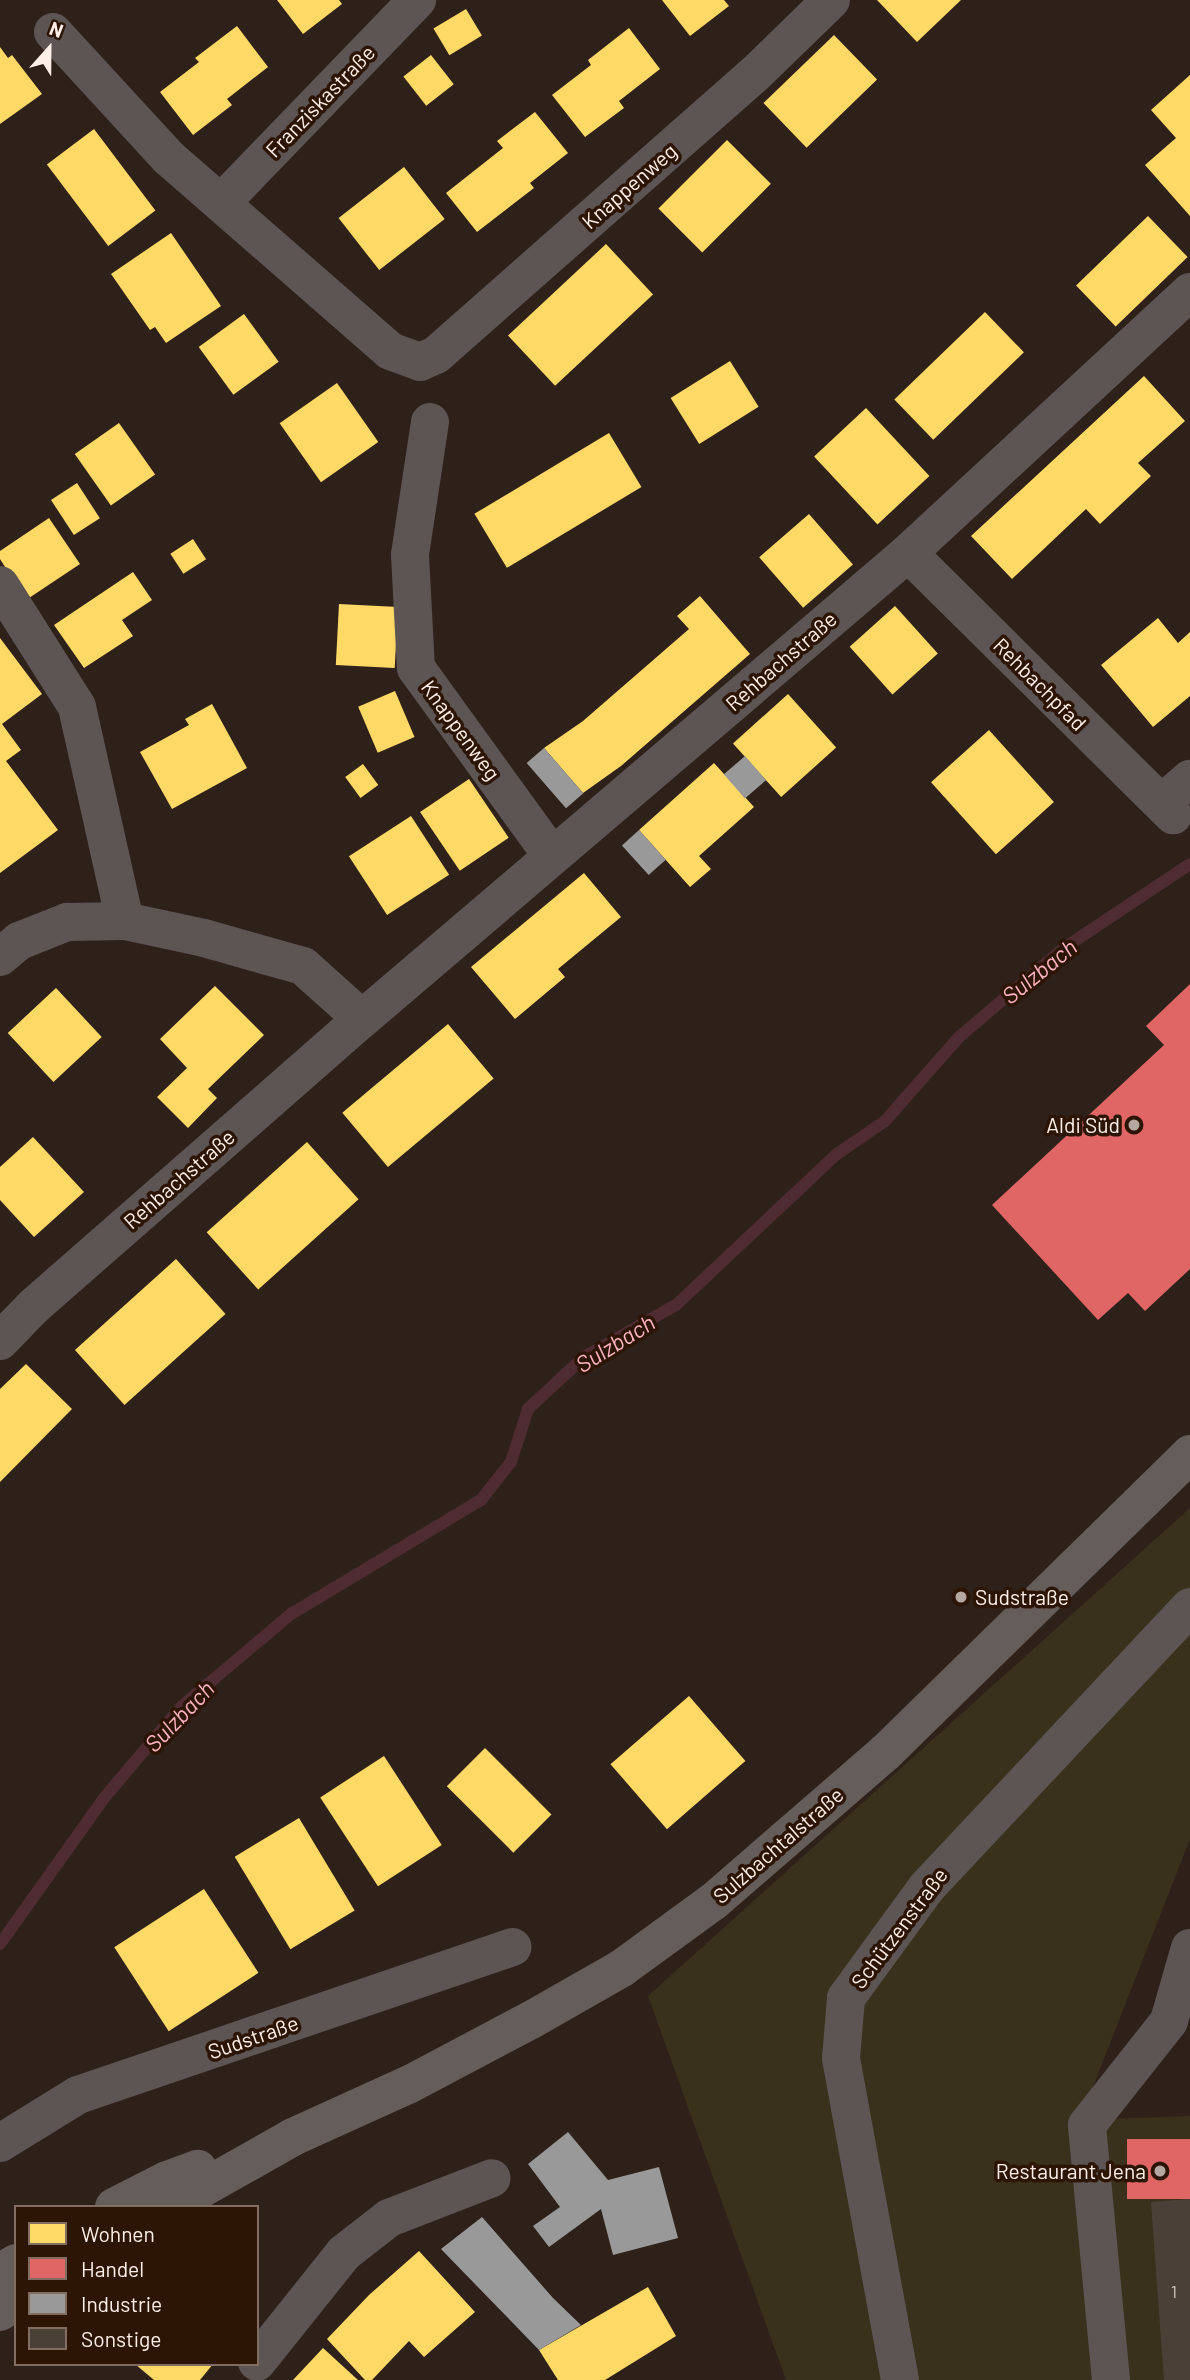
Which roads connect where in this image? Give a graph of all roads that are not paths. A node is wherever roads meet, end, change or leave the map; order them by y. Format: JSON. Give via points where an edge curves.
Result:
{"nodes":[{"id":1,"x":417,"y":0,"type":"edge"},
{"id":2,"x":831,"y":0,"type":"edge"},
{"id":3,"x":53,"y":32,"type":"dead end"},
{"id":4,"x":222,"y":201,"type":"junction"},
{"id":5,"x":1190,"y":292,"type":"edge"},
{"id":6,"x":430,"y":422,"type":"dead end"},
{"id":7,"x":908,"y":553,"type":"junction"},
{"id":8,"x":0,"y":585,"type":"edge"},
{"id":9,"x":1190,"y":779,"type":"edge"},
{"id":10,"x":552,"y":856,"type":"junction"},
{"id":11,"x":125,"y":921,"type":"junction"},
{"id":12,"x":0,"y":957,"type":"edge"},
{"id":13,"x":362,"y":1019,"type":"junction"},
{"id":14,"x":0,"y":1341,"type":"edge"},
{"id":15,"x":1190,"y":1454,"type":"edge"},
{"id":16,"x":1190,"y":1607,"type":"edge"},
{"id":17,"x":513,"y":1947,"type":"dead end"},
{"id":18,"x":1190,"y":1948,"type":"edge"},
{"id":19,"x":293,"y":2137,"type":"junction"},
{"id":20,"x":0,"y":2143,"type":"edge"},
{"id":21,"x":492,"y":2178,"type":"dead end"},
{"id":22,"x":118,"y":2205,"type":"edge"},
{"id":23,"x":173,"y":2205,"type":"edge"},
{"id":24,"x":259,"y":2359,"type":"edge"},
{"id":25,"x":254,"y":2366,"type":"edge"},
{"id":26,"x":243,"y":2380,"type":"edge"},
{"id":27,"x":900,"y":2380,"type":"edge"},
{"id":28,"x":1111,"y":2380,"type":"edge"}],
"edges":[{"from":1,"to":4,"type":"street","name":"Franziskastraße"},
{"from":2,"to":4,"type":"street","name":"Knappenweg","via":[[755,74],[436,355],[420,362],[390,351]]},
{"from":3,"to":4,"type":"street","via":[[169,158]]},
{"from":5,"to":7,"type":"street","name":"Rehbachstraße"},
{"from":6,"to":10,"type":"street","name":"Knappenweg","via":[[410,555],[416,667]]},
{"from":7,"to":9,"type":"street","name":"Rehbachpfad","via":[[1167,809]]},
{"from":7,"to":10,"type":"street","name":"Rehbachstraße"},
{"from":8,"to":11,"type":"street","via":[[77,707]]},
{"from":10,"to":13,"type":"street","name":"Rehbachstraße"},
{"from":11,"to":12,"type":"street","via":[[68,922],[19,941]]},
{"from":11,"to":13,"type":"street","via":[[303,966]]},
{"from":13,"to":14,"type":"street","name":"Rehbachstraße","via":[[34,1306]]},
{"from":15,"to":19,"type":"main road","name":"Sulzbachtalstraße","via":[[886,1752],[714,1901],[622,1968],[531,2020],[410,2084]]},
{"from":16,"to":27,"type":"street","name":"Schützenstraße","via":[[927,1887],[846,1998],[841,2058]]},
{"from":17,"to":20,"type":"street","name":"Sudstraße","via":[[78,2095]]},
{"from":18,"to":28,"type":"street","via":[[1169,2021],[1087,2125]]},
{"from":19,"to":22,"type":"main road","name":"Sulzbachtalstraße","via":[[167,2180]]},
{"from":19,"to":23,"type":"main road","name":"Sulzbachtalstraße"},
{"from":21,"to":24,"type":"street","via":[[390,2218],[344,2253]]},
{"from":25,"to":26,"type":"street"}]}
